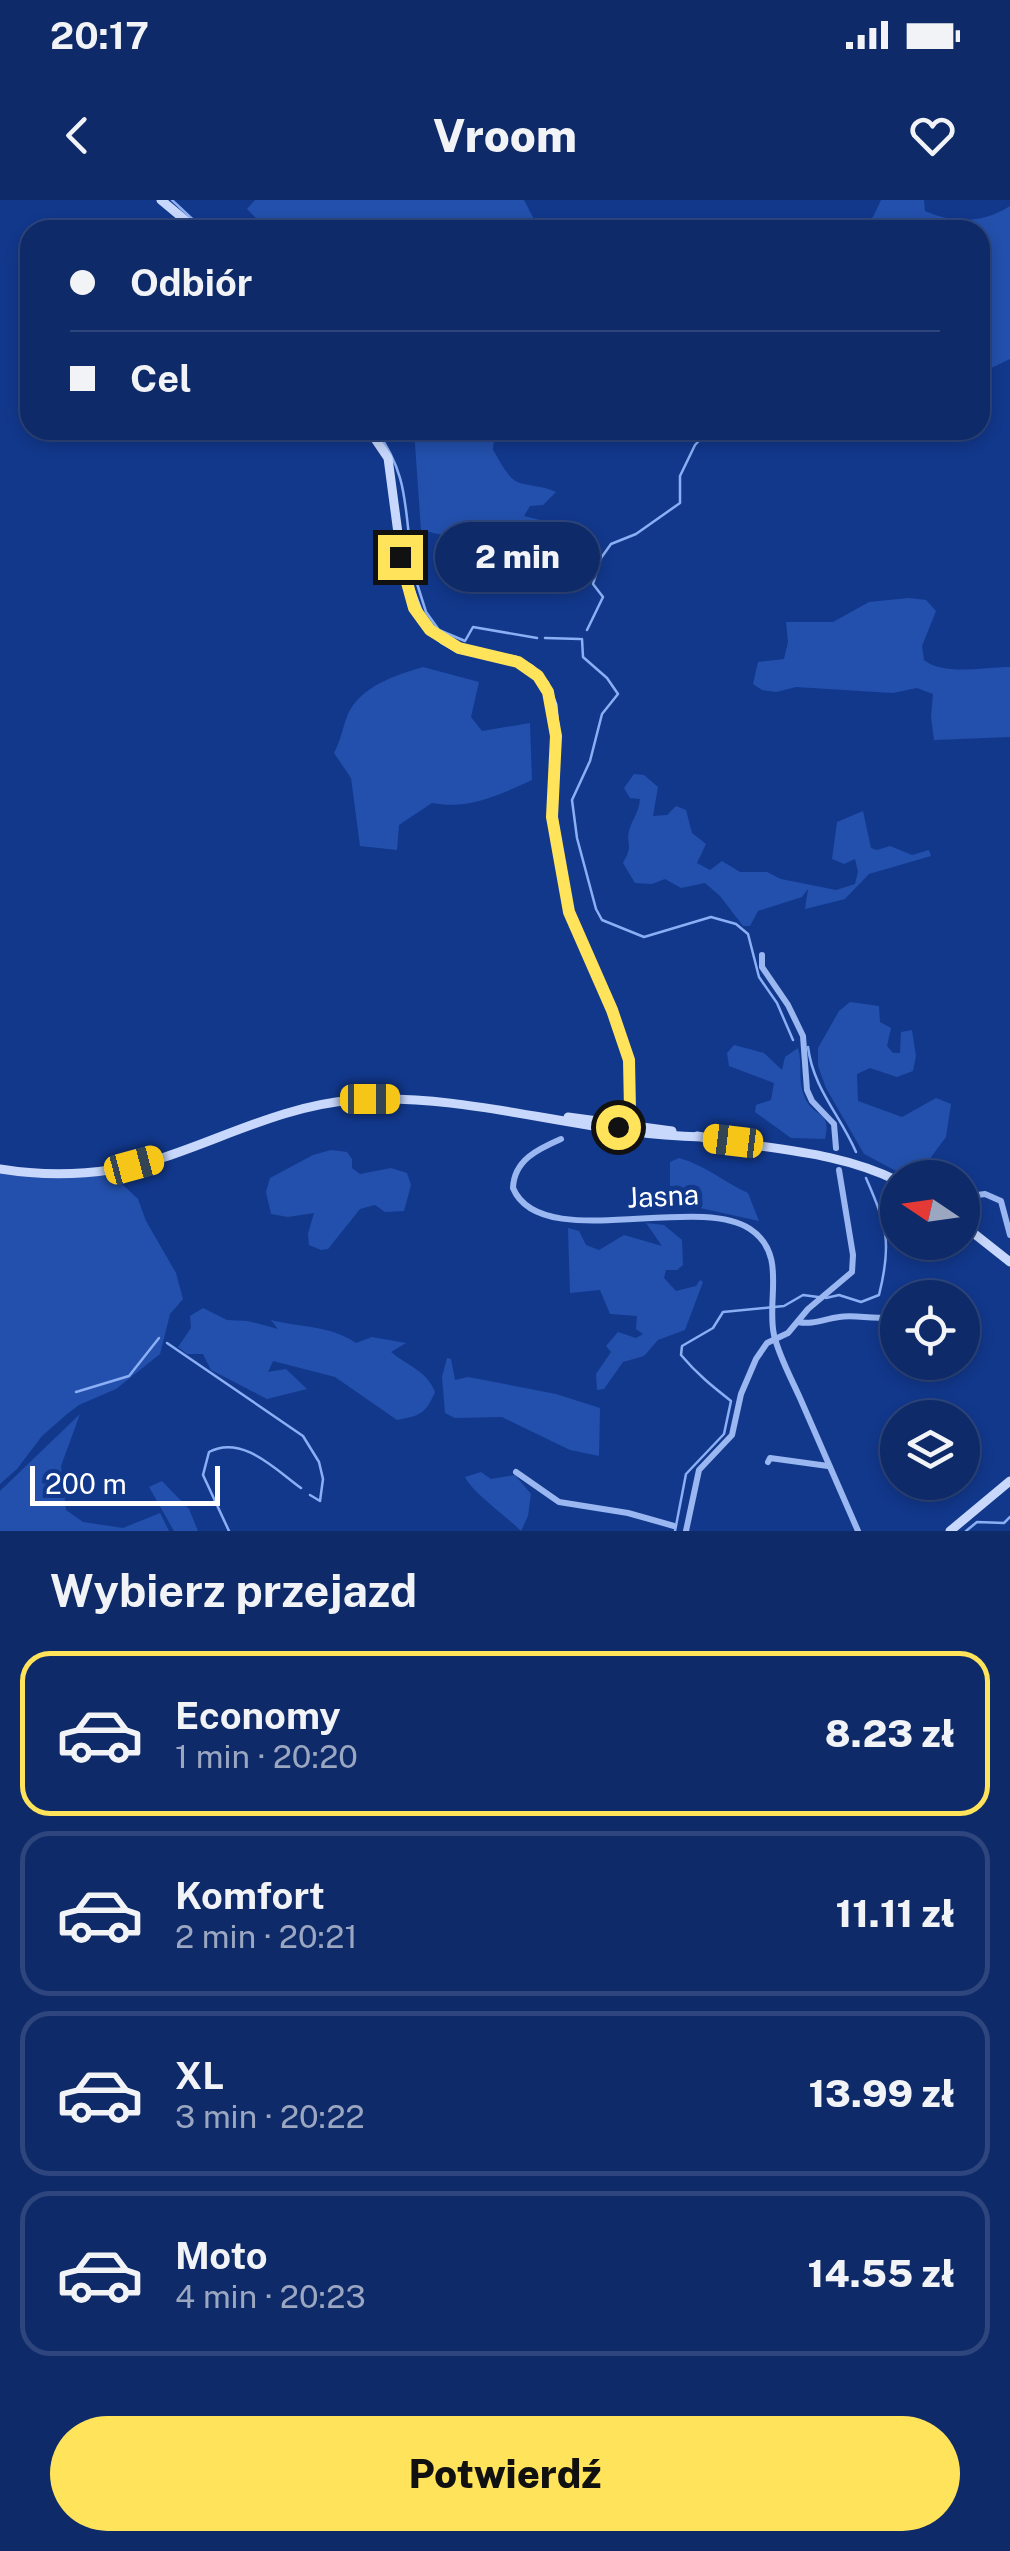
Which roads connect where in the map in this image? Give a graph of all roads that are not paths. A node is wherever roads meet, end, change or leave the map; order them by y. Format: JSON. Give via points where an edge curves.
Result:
{"nodes":[{"id":1,"x":161,"y":200,"type":"edge"},
{"id":2,"x":185,"y":220,"type":"edge"},
{"id":3,"x":376,"y":440,"type":"edge"},
{"id":4,"x":762,"y":955,"type":"dead end"},
{"id":5,"x":620,"y":1119,"type":"junction"},
{"id":6,"x":648,"y":1127,"type":"junction"},
{"id":7,"x":702,"y":1137,"type":"junction"},
{"id":8,"x":561,"y":1138,"type":"dead end"},
{"id":9,"x":836,"y":1148,"type":"dead end"},
{"id":10,"x":0,"y":1169,"type":"edge"},
{"id":11,"x":839,"y":1170,"type":"dead end"},
{"id":12,"x":880,"y":1174,"type":"edge"},
{"id":13,"x":980,"y":1195,"type":"edge"},
{"id":14,"x":1010,"y":1236,"type":"edge"},
{"id":15,"x":980,"y":1238,"type":"edge"},
{"id":16,"x":1010,"y":1262,"type":"edge"},
{"id":17,"x":880,"y":1320,"type":"edge"},
{"id":18,"x":798,"y":1322,"type":"junction"},
{"id":19,"x":775,"y":1340,"type":"junction"},
{"id":20,"x":768,"y":1462,"type":"dead end"},
{"id":21,"x":830,"y":1466,"type":"junction"},
{"id":22,"x":516,"y":1472,"type":"dead end"},
{"id":23,"x":1010,"y":1480,"type":"edge"},
{"id":24,"x":674,"y":1526,"type":"dead end"},
{"id":25,"x":686,"y":1531,"type":"edge"},
{"id":26,"x":858,"y":1531,"type":"edge"},
{"id":27,"x":950,"y":1531,"type":"edge"}],
"edges":[{"from":1,"to":2,"type":"main road"},
{"from":3,"to":5,"type":"main road","via":[[388,458],[403,571],[422,621],[455,647],[521,663],[548,692],[556,736],[552,817],[569,912],[629,1060]]},
{"from":4,"to":9,"type":"street","via":[[762,967],[803,1036],[807,1090],[834,1124]]},
{"from":5,"to":6,"type":"main road"},
{"from":5,"to":6,"type":"main road"},
{"from":5,"to":7,"type":"main road","via":[[633,1132]]},
{"from":5,"to":10,"type":"main road","via":[[349,1100],[276,1116],[134,1165],[62,1174]]},
{"from":6,"to":7,"type":"main road"},
{"from":7,"to":12,"type":"main road","via":[[814,1152]]},
{"from":8,"to":19,"type":"street","name":"Jasna","via":[[517,1170],[513,1188],[524,1204],[592,1221],[698,1214],[741,1224],[768,1248]]},
{"from":11,"to":18,"type":"street","via":[[853,1267]]},
{"from":13,"to":14,"type":"street","via":[[1002,1201]]},
{"from":15,"to":16,"type":"main road"},
{"from":17,"to":18,"type":"street"},
{"from":18,"to":19,"type":"street"},
{"from":19,"to":21,"type":"street","name":"Jasna"},
{"from":19,"to":25,"type":"street","via":[[747,1378],[732,1435],[699,1470]]},
{"from":20,"to":21,"type":"street"},
{"from":21,"to":26,"type":"street","name":"Jasna"},
{"from":22,"to":24,"type":"street","via":[[559,1502]]},
{"from":23,"to":27,"type":"main road"}]}
